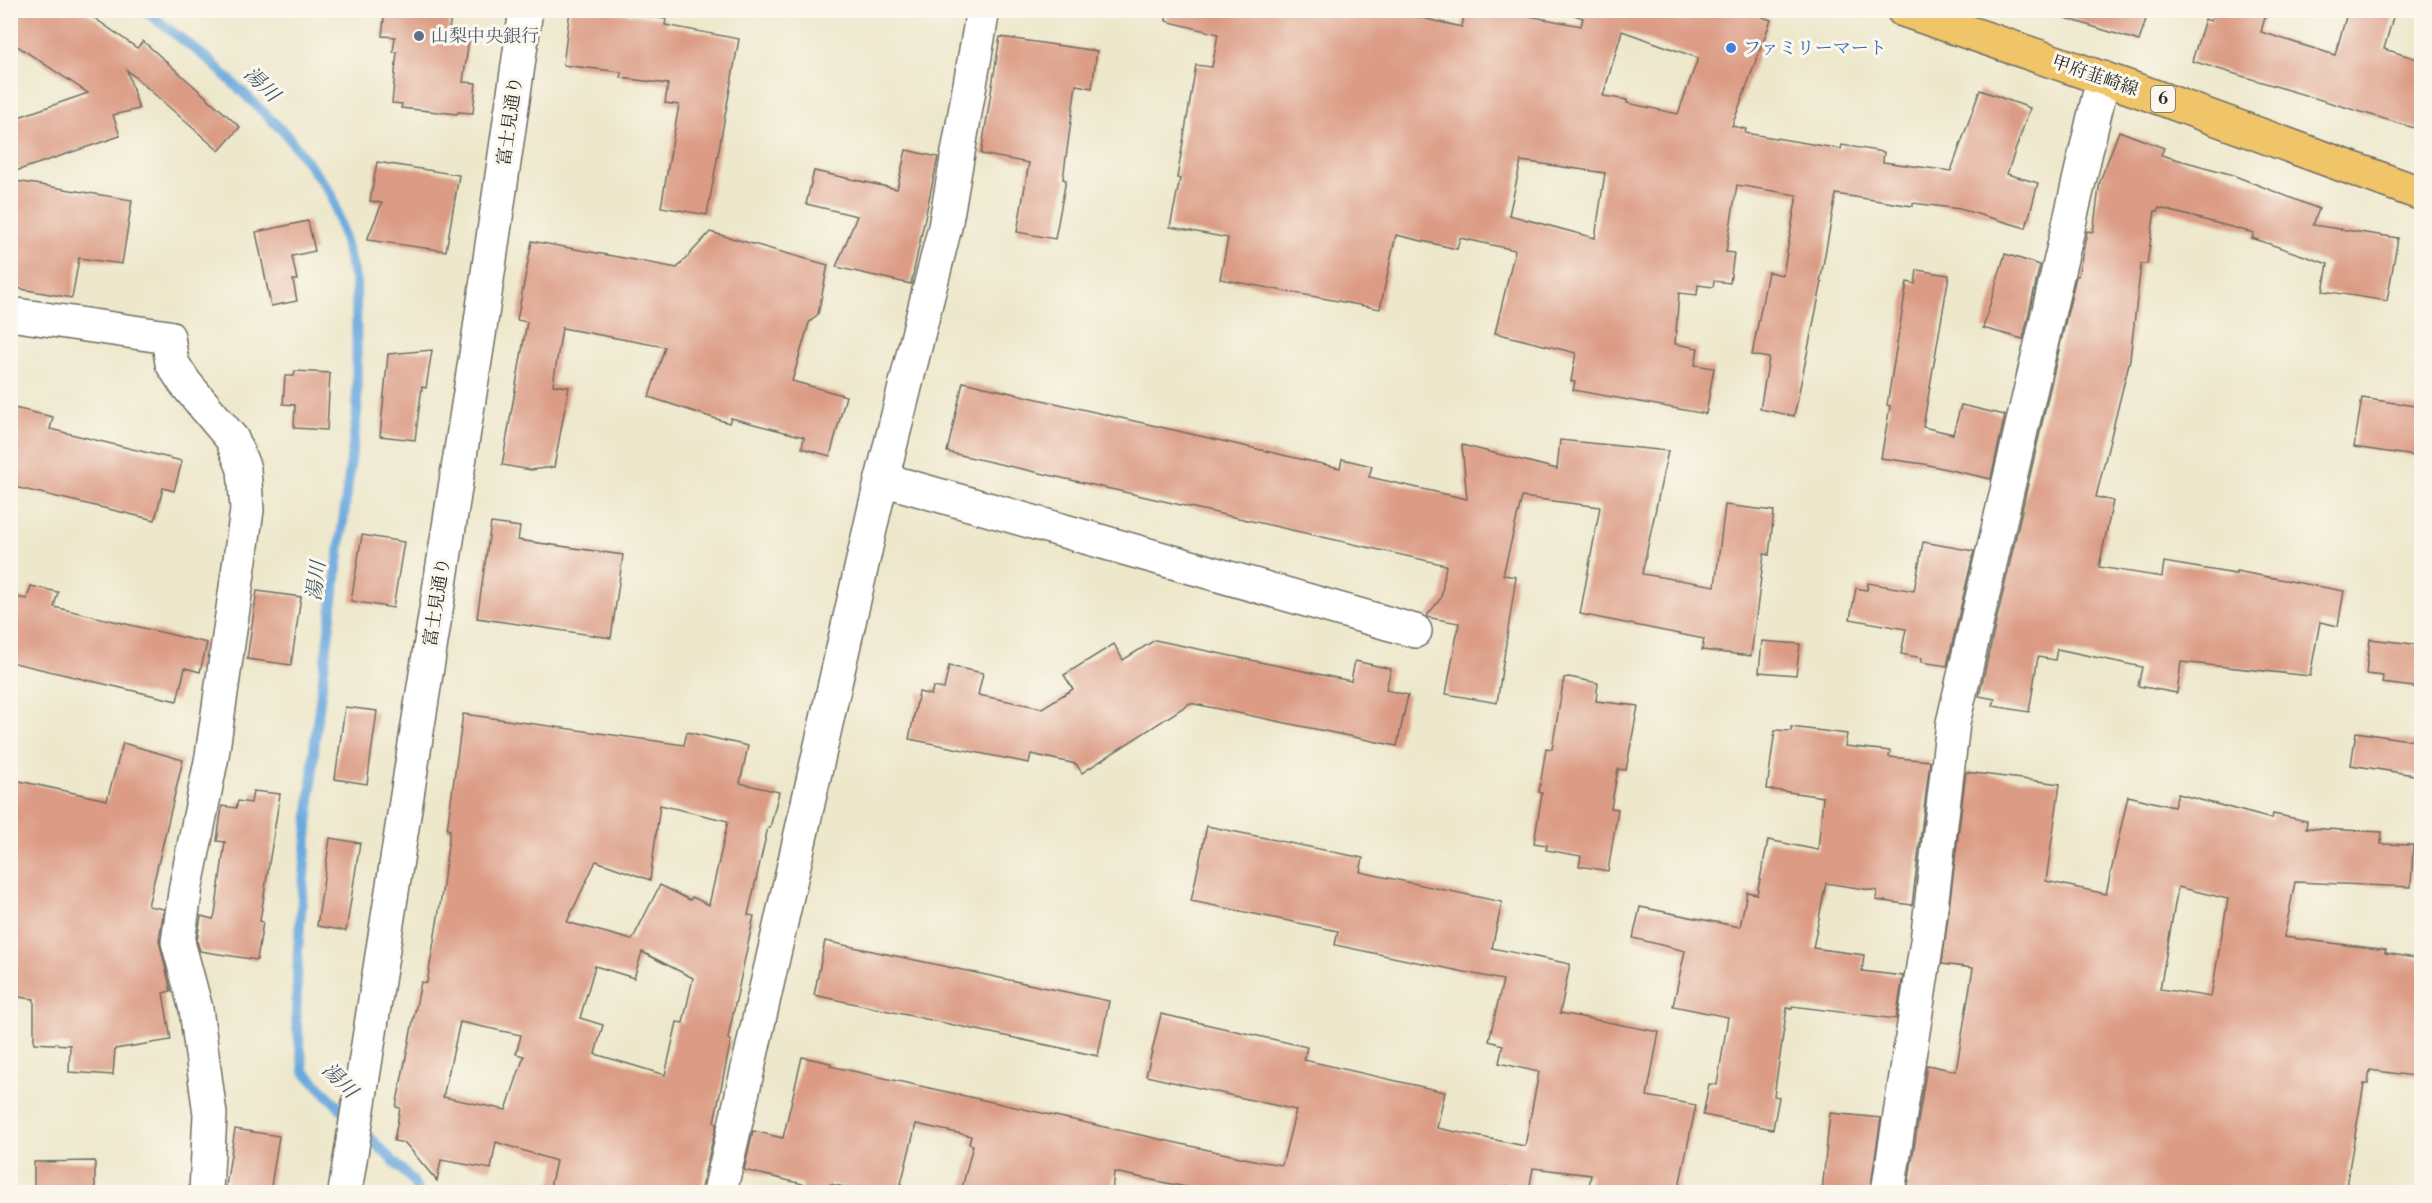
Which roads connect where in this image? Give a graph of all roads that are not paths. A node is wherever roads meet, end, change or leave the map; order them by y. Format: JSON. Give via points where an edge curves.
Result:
{"nodes":[{"id":1,"x":526,"y":10,"type":"edge"},
{"id":2,"x":983,"y":10,"type":"edge"},
{"id":3,"x":1903,"y":10,"type":"edge"},
{"id":4,"x":2103,"y":78,"type":"junction"},
{"id":5,"x":2421,"y":194,"type":"edge"},
{"id":6,"x":10,"y":314,"type":"edge"},
{"id":7,"x":882,"y":479,"type":"junction"},
{"id":8,"x":1414,"y":631,"type":"dead end"},
{"id":9,"x":207,"y":1192,"type":"edge"},
{"id":10,"x":345,"y":1192,"type":"edge"},
{"id":11,"x":720,"y":1192,"type":"edge"},
{"id":12,"x":1888,"y":1192,"type":"edge"}],
"edges":[{"from":1,"to":10,"type":"street","name":"富士見通り"},
{"from":2,"to":7,"type":"street","via":[[945,227]]},
{"from":3,"to":4,"type":"main road","name":"甲府韮崎線","number":"6"},
{"from":4,"to":5,"type":"main road","name":"甲府韮崎線","number":"6"},
{"from":4,"to":12,"type":"street","via":[[1953,723],[1927,940]]},
{"from":6,"to":9,"type":"street","via":[[168,337],[172,363],[232,439],[244,469],[247,510],[212,756],[178,942],[196,1009],[210,1114]]},
{"from":7,"to":8,"type":"street"},
{"from":7,"to":11,"type":"street"}]}
